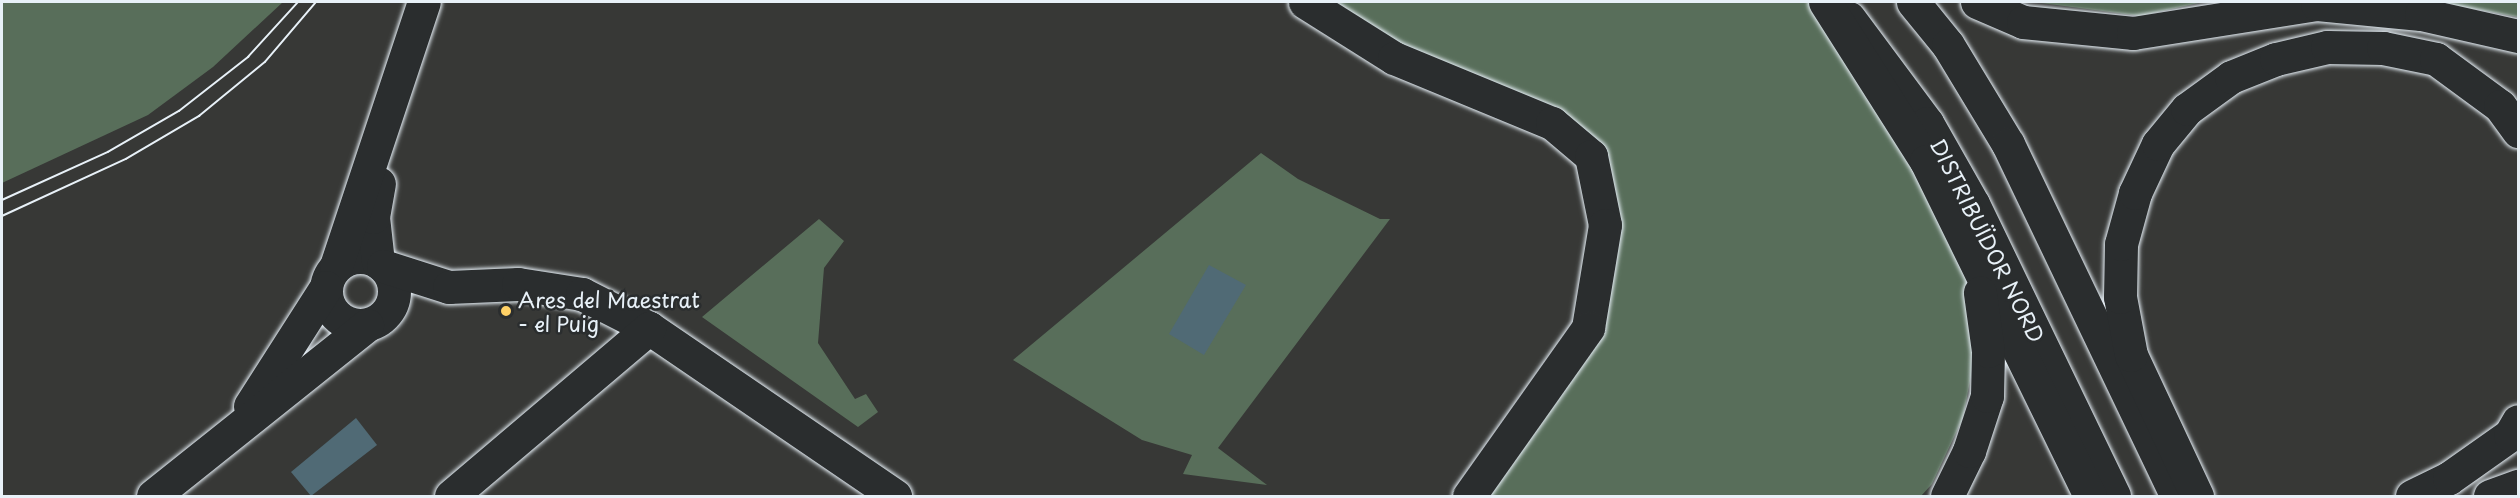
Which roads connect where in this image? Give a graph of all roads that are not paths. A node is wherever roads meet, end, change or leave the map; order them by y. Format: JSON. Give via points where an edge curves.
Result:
{"nodes":[{"id":1,"x":424,"y":2,"type":"edge"},
{"id":2,"x":1305,"y":2,"type":"edge"},
{"id":3,"x":1825,"y":2,"type":"edge"},
{"id":4,"x":1833,"y":2,"type":"edge"},
{"id":5,"x":1913,"y":2,"type":"edge"},
{"id":6,"x":1977,"y":2,"type":"edge"},
{"id":7,"x":2518,"y":36,"type":"edge"},
{"id":8,"x":400,"y":82,"type":"junction"},
{"id":9,"x":2518,"y":131,"type":"edge"},
{"id":10,"x":1974,"y":258,"type":"junction"},
{"id":11,"x":380,"y":264,"type":"junction"},
{"id":12,"x":331,"y":277,"type":"junction"},
{"id":13,"x":449,"y":287,"type":"junction"},
{"id":14,"x":377,"y":319,"type":"junction"},
{"id":15,"x":649,"y":328,"type":"junction"},
{"id":16,"x":2518,"y":421,"type":"edge"},
{"id":17,"x":237,"y":426,"type":"junction"},
{"id":18,"x":2518,"y":486,"type":"edge"},
{"id":19,"x":153,"y":496,"type":"edge"},
{"id":20,"x":451,"y":496,"type":"edge"},
{"id":21,"x":894,"y":496,"type":"edge"},
{"id":22,"x":1469,"y":496,"type":"edge"},
{"id":23,"x":1947,"y":496,"type":"edge"},
{"id":24,"x":2090,"y":496,"type":"edge"},
{"id":25,"x":2114,"y":496,"type":"edge"},
{"id":26,"x":2177,"y":496,"type":"edge"},
{"id":27,"x":2197,"y":496,"type":"edge"},
{"id":28,"x":2412,"y":496,"type":"edge"},
{"id":29,"x":2490,"y":496,"type":"edge"}],
"edges":[{"from":1,"to":8,"type":"main road"},
{"from":2,"to":22,"type":"main road","via":[[1394,58],[1552,123],[1592,156],[1605,225],[1588,328]]},
{"from":3,"to":10,"type":"main road","via":[[1926,161]]},
{"from":4,"to":25,"type":"main road","name":"DISTRIBUÏDOR NORD","via":[[1866,38],[1927,123],[2028,314]]},
{"from":5,"to":26,"type":"main road","via":[[1948,45],[2008,144]]},
{"from":6,"to":7,"type":"main road","via":[[2023,22],[2133,33],[2317,4],[2421,14]]},
{"from":8,"to":11,"type":"main road","via":[[373,217]]},
{"from":8,"to":12,"type":"main road"},
{"from":9,"to":27,"type":"main road","via":[[2500,106],[2436,59],[2383,48],[2327,47],[2276,59],[2231,77],[2187,109],[2158,144],[2135,193],[2121,244],[2120,297],[2131,355]]},
{"from":10,"to":23,"type":"main road","via":[[1988,351],[1987,396],[1969,451]]},
{"from":10,"to":24,"type":"main road"},
{"from":11,"to":12,"type":"main road","via":[[356,257]]},
{"from":11,"to":13,"type":"main road"},
{"from":11,"to":14,"type":"main road","via":[[394,289]]},
{"from":12,"to":14,"type":"main road","via":[[332,312],[342,321]]},
{"from":12,"to":17,"type":"main road"},
{"from":13,"to":14,"type":"main road"},
{"from":13,"to":15,"type":"main road","via":[[519,285],[582,294]]},
{"from":14,"to":17,"type":"main road"},
{"from":15,"to":20,"type":"main road"},
{"from":15,"to":21,"type":"main road"},
{"from":16,"to":28,"type":"main road","via":[[2501,441],[2449,478]]},
{"from":17,"to":19,"type":"main road"},
{"from":18,"to":29,"type":"main road"}]}
